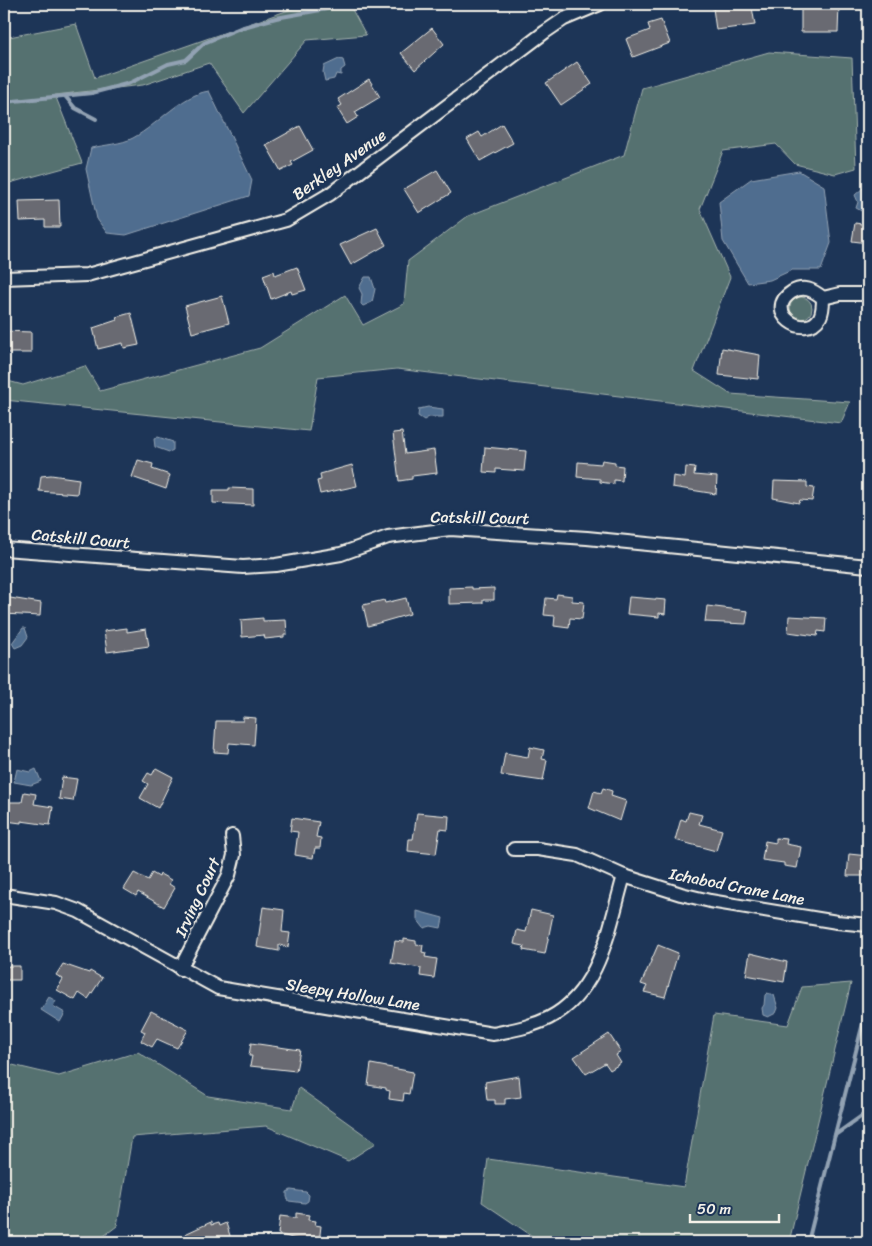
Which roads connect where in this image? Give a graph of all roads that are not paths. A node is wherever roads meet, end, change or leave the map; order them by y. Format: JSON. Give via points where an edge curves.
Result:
{"nodes":[{"id":1,"x":600,"y":4,"type":"edge"},
{"id":2,"x":4,"y":278,"type":"edge"},
{"id":3,"x":868,"y":294,"type":"edge"},
{"id":4,"x":824,"y":298,"type":"dead end"},
{"id":5,"x":4,"y":549,"type":"edge"},
{"id":6,"x":868,"y":566,"type":"edge"},
{"id":7,"x":232,"y":836,"type":"dead end"},
{"id":8,"x":514,"y":849,"type":"dead end"},
{"id":9,"x":624,"y":876,"type":"junction"},
{"id":10,"x":4,"y":895,"type":"edge"},
{"id":11,"x":868,"y":925,"type":"edge"},
{"id":12,"x":180,"y":969,"type":"junction"}],
"edges":[{"from":1,"to":2,"type":"street","name":"Berkley Avenue","via":[[545,32],[330,194],[286,220],[87,275]]},
{"from":3,"to":4,"type":"street","via":[[840,294]]},
{"from":5,"to":6,"type":"street","name":"Catskill Court","via":[[242,568],[340,554],[388,537],[450,529],[588,538]]},
{"from":7,"to":12,"type":"street","name":"Irving Court","via":[[234,855],[229,874]]},
{"from":8,"to":9,"type":"street","name":"Ichabod Crane Lane","via":[[577,855]]},
{"from":9,"to":11,"type":"street","name":"Ichabod Crane Lane","via":[[710,900]]},
{"from":9,"to":12,"type":"street","name":"Sleepy Hollow Lane","via":[[596,969],[583,989],[549,1018],[523,1028],[493,1034],[218,988]]},
{"from":10,"to":12,"type":"street","name":"Sleepy Hollow Lane","via":[[56,903],[78,912]]}]}
